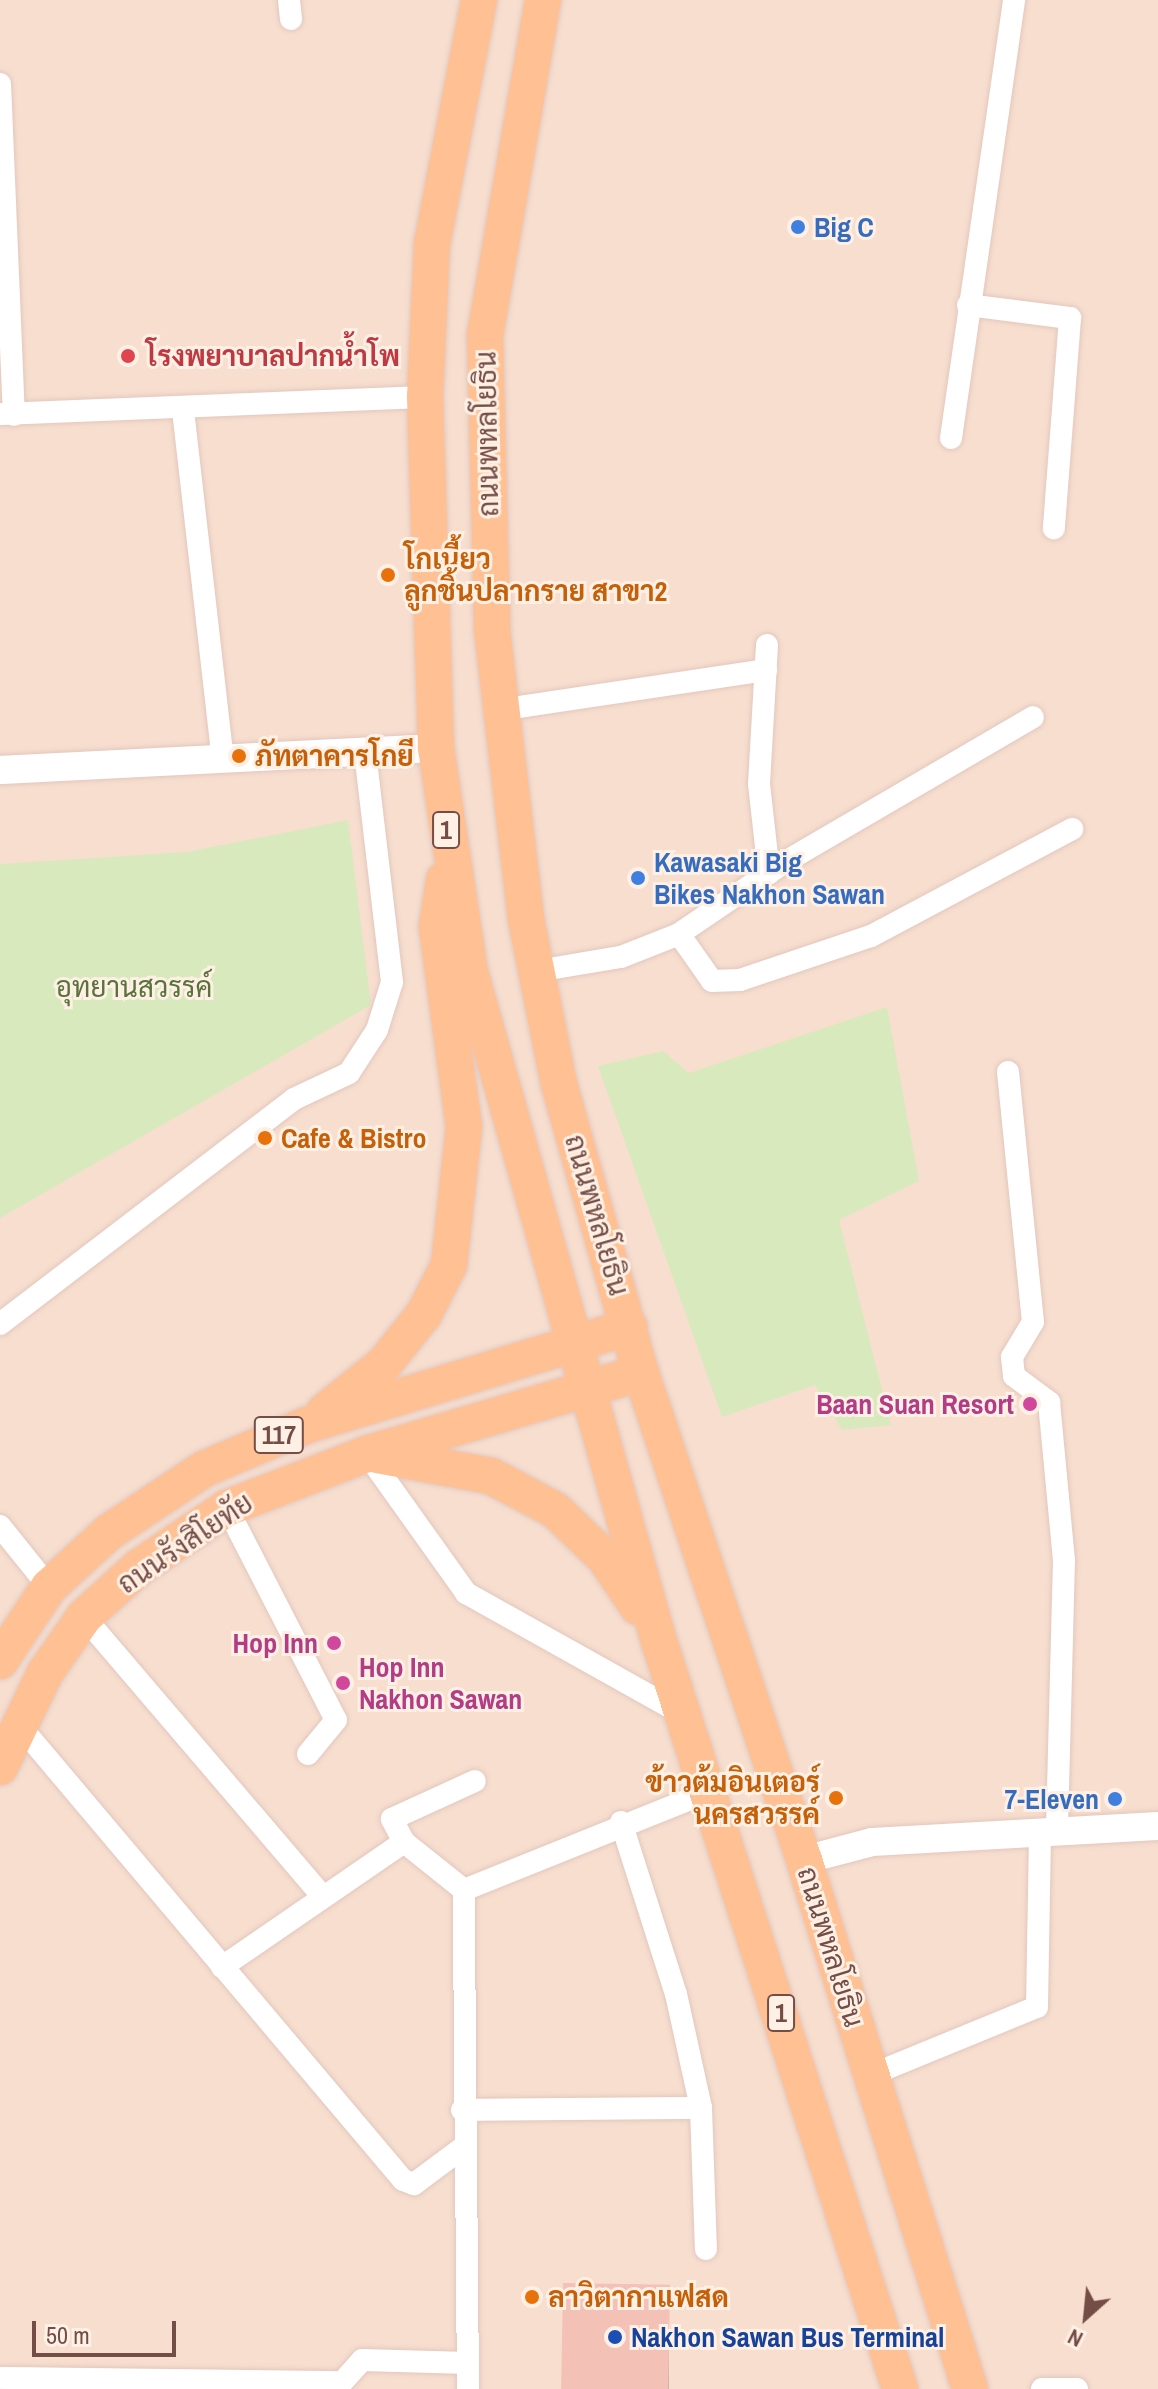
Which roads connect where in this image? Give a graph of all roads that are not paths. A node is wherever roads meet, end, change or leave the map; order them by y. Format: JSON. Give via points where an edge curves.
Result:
{"nodes":[{"id":1,"x":479,"y":0,"type":"edge"},
{"id":2,"x":543,"y":0,"type":"edge"},
{"id":3,"x":1014,"y":0,"type":"edge"},
{"id":4,"x":0,"y":84,"type":"edge"},
{"id":5,"x":968,"y":305,"type":"junction"},
{"id":6,"x":425,"y":397,"type":"junction"},
{"id":7,"x":183,"y":410,"type":"junction"},
{"id":8,"x":7,"y":414,"type":"edge"},
{"id":9,"x":951,"y":438,"type":"dead end"},
{"id":10,"x":1054,"y":528,"type":"dead end"},
{"id":11,"x":767,"y":645,"type":"dead end"},
{"id":12,"x":766,"y":670,"type":"junction"},
{"id":13,"x":499,"y":710,"type":"junction"},
{"id":14,"x":1033,"y":717,"type":"dead end"},
{"id":15,"x":436,"y":748,"type":"junction"},
{"id":16,"x":365,"y":751,"type":"junction"},
{"id":17,"x":223,"y":759,"type":"junction"},
{"id":18,"x":0,"y":770,"type":"edge"},
{"id":19,"x":1072,"y":829,"type":"dead end"},
{"id":20,"x":449,"y":848,"type":"junction"},
{"id":21,"x":769,"y":873,"type":"junction"},
{"id":22,"x":679,"y":934,"type":"junction"},
{"id":23,"x":537,"y":971,"type":"junction"},
{"id":24,"x":1008,"y":1072,"type":"dead end"},
{"id":25,"x":0,"y":1324,"type":"edge"},
{"id":26,"x":629,"y":1327,"type":"junction"},
{"id":27,"x":573,"y":1344,"type":"junction"},
{"id":28,"x":641,"y":1373,"type":"junction"},
{"id":29,"x":584,"y":1390,"type":"junction"},
{"id":30,"x":307,"y":1425,"type":"junction"},
{"id":31,"x":367,"y":1454,"type":"junction"},
{"id":32,"x":227,"y":1508,"type":"junction"},
{"id":33,"x":0,"y":1526,"type":"edge"},
{"id":34,"x":49,"y":1587,"type":"junction"},
{"id":35,"x":84,"y":1617,"type":"junction"},
{"id":36,"x":658,"y":1638,"type":"junction"},
{"id":37,"x":0,"y":1661,"type":"edge"},
{"id":38,"x":689,"y":1718,"type":"junction"},
{"id":39,"x":20,"y":1726,"type":"junction"},
{"id":40,"x":308,"y":1754,"type":"dead end"},
{"id":41,"x":0,"y":1767,"type":"edge"},
{"id":42,"x":475,"y":1781,"type":"dead end"},
{"id":43,"x":710,"y":1791,"type":"junction"},
{"id":44,"x":621,"y":1822,"type":"junction"},
{"id":45,"x":1158,"y":1826,"type":"edge"},
{"id":46,"x":1048,"y":1831,"type":"junction"},
{"id":47,"x":404,"y":1842,"type":"junction"},
{"id":48,"x":804,"y":1860,"type":"junction"},
{"id":49,"x":464,"y":1890,"type":"junction"},
{"id":50,"x":322,"y":1896,"type":"junction"},
{"id":51,"x":222,"y":1967,"type":"junction"},
{"id":52,"x":871,"y":2075,"type":"junction"},
{"id":53,"x":701,"y":2108,"type":"junction"},
{"id":54,"x":462,"y":2110,"type":"junction"},
{"id":55,"x":461,"y":2149,"type":"junction"},
{"id":56,"x":706,"y":2249,"type":"dead end"},
{"id":57,"x":468,"y":2363,"type":"junction"},
{"id":58,"x":4,"y":2382,"type":"edge"},
{"id":59,"x":195,"y":2386,"type":"edge"},
{"id":60,"x":336,"y":2386,"type":"edge"},
{"id":61,"x":468,"y":2389,"type":"edge"},
{"id":62,"x":900,"y":2389,"type":"edge"},
{"id":63,"x":970,"y":2389,"type":"edge"},
{"id":64,"x":1042,"y":2389,"type":"edge"},
{"id":65,"x":1077,"y":2389,"type":"edge"}],
"edges":[{"from":1,"to":6,"type":"main road","name":"ถนนพหลโยธิน","number":"1","via":[[432,243]]},
{"from":2,"to":13,"type":"main road","name":"ถนนพหลโยธิน","via":[[485,335]]},
{"from":3,"to":5,"type":"street"},
{"from":4,"to":8,"type":"street"},
{"from":5,"to":9,"type":"street"},
{"from":5,"to":10,"type":"street","via":[[1070,318]]},
{"from":6,"to":7,"type":"street","via":[[293,398]]},
{"from":6,"to":15,"type":"main road","name":"ถนนพหลโยธิน","number":"1"},
{"from":7,"to":8,"type":"street"},
{"from":7,"to":17,"type":"street"},
{"from":11,"to":12,"type":"street"},
{"from":12,"to":13,"type":"street"},
{"from":12,"to":21,"type":"street","via":[[759,784]]},
{"from":13,"to":23,"type":"main road","name":"ถนนพหลโยธิน"},
{"from":14,"to":21,"type":"street"},
{"from":15,"to":16,"type":"street"},
{"from":15,"to":20,"type":"main road","name":"ถนนพหลโยธิน","number":"1"},
{"from":16,"to":17,"type":"street"},
{"from":16,"to":25,"type":"street","via":[[392,982],[377,1030],[349,1073],[294,1099]]},
{"from":17,"to":18,"type":"street"},
{"from":19,"to":22,"type":"street","via":[[871,936],[740,980],[712,981]]},
{"from":20,"to":27,"type":"main road","name":"ถนนพหลโยธิน","number":"1","via":[[494,1072]]},
{"from":20,"to":30,"type":"main road","via":[[437,926],[464,1127],[449,1265],[424,1314],[384,1364]]},
{"from":21,"to":22,"type":"street"},
{"from":22,"to":23,"type":"street","via":[[621,957]]},
{"from":23,"to":26,"type":"main road","name":"ถนนพหลโยธิน","via":[[559,1084]]},
{"from":24,"to":46,"type":"street","via":[[1033,1322],[1012,1357],[1014,1376],[1049,1402],[1064,1560]]},
{"from":26,"to":27,"type":"main road","name":"ถนนรังสิโยทัย","number":"117"},
{"from":26,"to":28,"type":"main road","name":"ถนนพหลโยธิน"},
{"from":27,"to":29,"type":"main road","name":"ถนนพหลโยธิน","number":"1"},
{"from":27,"to":30,"type":"main road","name":"ถนนรังสิโยทัย","number":"117"},
{"from":28,"to":29,"type":"main road","name":"ถนนรังสิโยทัย","number":"117"},
{"from":28,"to":48,"type":"main road","name":"ถนนพหลโยธิน"},
{"from":29,"to":31,"type":"main road","name":"ถนนรังสิโยทัย","number":"117"},
{"from":29,"to":36,"type":"main road","name":"ถนนพหลโยธิน","number":"1"},
{"from":30,"to":34,"type":"main road","name":"ถนนรังสิโยทัย","number":"117","via":[[204,1469],[109,1532]]},
{"from":31,"to":32,"type":"main road","name":"ถนนรังสิโยทัย","number":"117"},
{"from":31,"to":36,"type":"main road","via":[[491,1476],[555,1510],[605,1558]]},
{"from":31,"to":38,"type":"street","via":[[466,1593],[560,1652]]},
{"from":32,"to":35,"type":"main road","name":"ถนนรังสิโยทัย","number":"117","via":[[138,1568]]},
{"from":32,"to":40,"type":"street","via":[[336,1720]]},
{"from":33,"to":34,"type":"street"},
{"from":34,"to":37,"type":"main road","name":"ถนนรังสิโยทัย","number":"117"},
{"from":35,"to":39,"type":"main road","name":"ถนนรังสิโยทัย","number":"117"},
{"from":35,"to":50,"type":"street"},
{"from":36,"to":38,"type":"main road","name":"ถนนพหลโยธิน","number":"1"},
{"from":38,"to":43,"type":"main road","name":"ถนนพหลโยธิน","number":"1"},
{"from":39,"to":41,"type":"main road","name":"ถนนรังสิโยทัย","number":"117"},
{"from":39,"to":51,"type":"street"},
{"from":42,"to":47,"type":"street","via":[[392,1819]]},
{"from":43,"to":44,"type":"street"},
{"from":43,"to":62,"type":"main road","name":"ถนนพหลโยธิน","number":"1"},
{"from":44,"to":49,"type":"street"},
{"from":44,"to":53,"type":"street","via":[[676,1994]]},
{"from":45,"to":46,"type":"street"},
{"from":46,"to":48,"type":"street","via":[[872,1842]]},
{"from":46,"to":52,"type":"street","via":[[1037,2007]]},
{"from":47,"to":49,"type":"street"},
{"from":47,"to":50,"type":"street"},
{"from":48,"to":52,"type":"main road","name":"ถนนพหลโยธิน"},
{"from":49,"to":54,"type":"street"},
{"from":50,"to":51,"type":"street"},
{"from":51,"to":55,"type":"street","via":[[403,2180],[414,2184]]},
{"from":52,"to":63,"type":"main road","name":"ถนนพหลโยธิน"},
{"from":53,"to":54,"type":"street"},
{"from":53,"to":56,"type":"street"},
{"from":54,"to":55,"type":"street"},
{"from":55,"to":57,"type":"street"},
{"from":57,"to":60,"type":"street","via":[[362,2360]]},
{"from":57,"to":61,"type":"street"},
{"from":58,"to":59,"type":"street"},
{"from":59,"to":60,"type":"street"},
{"from":64,"to":65,"type":"street"}]}
